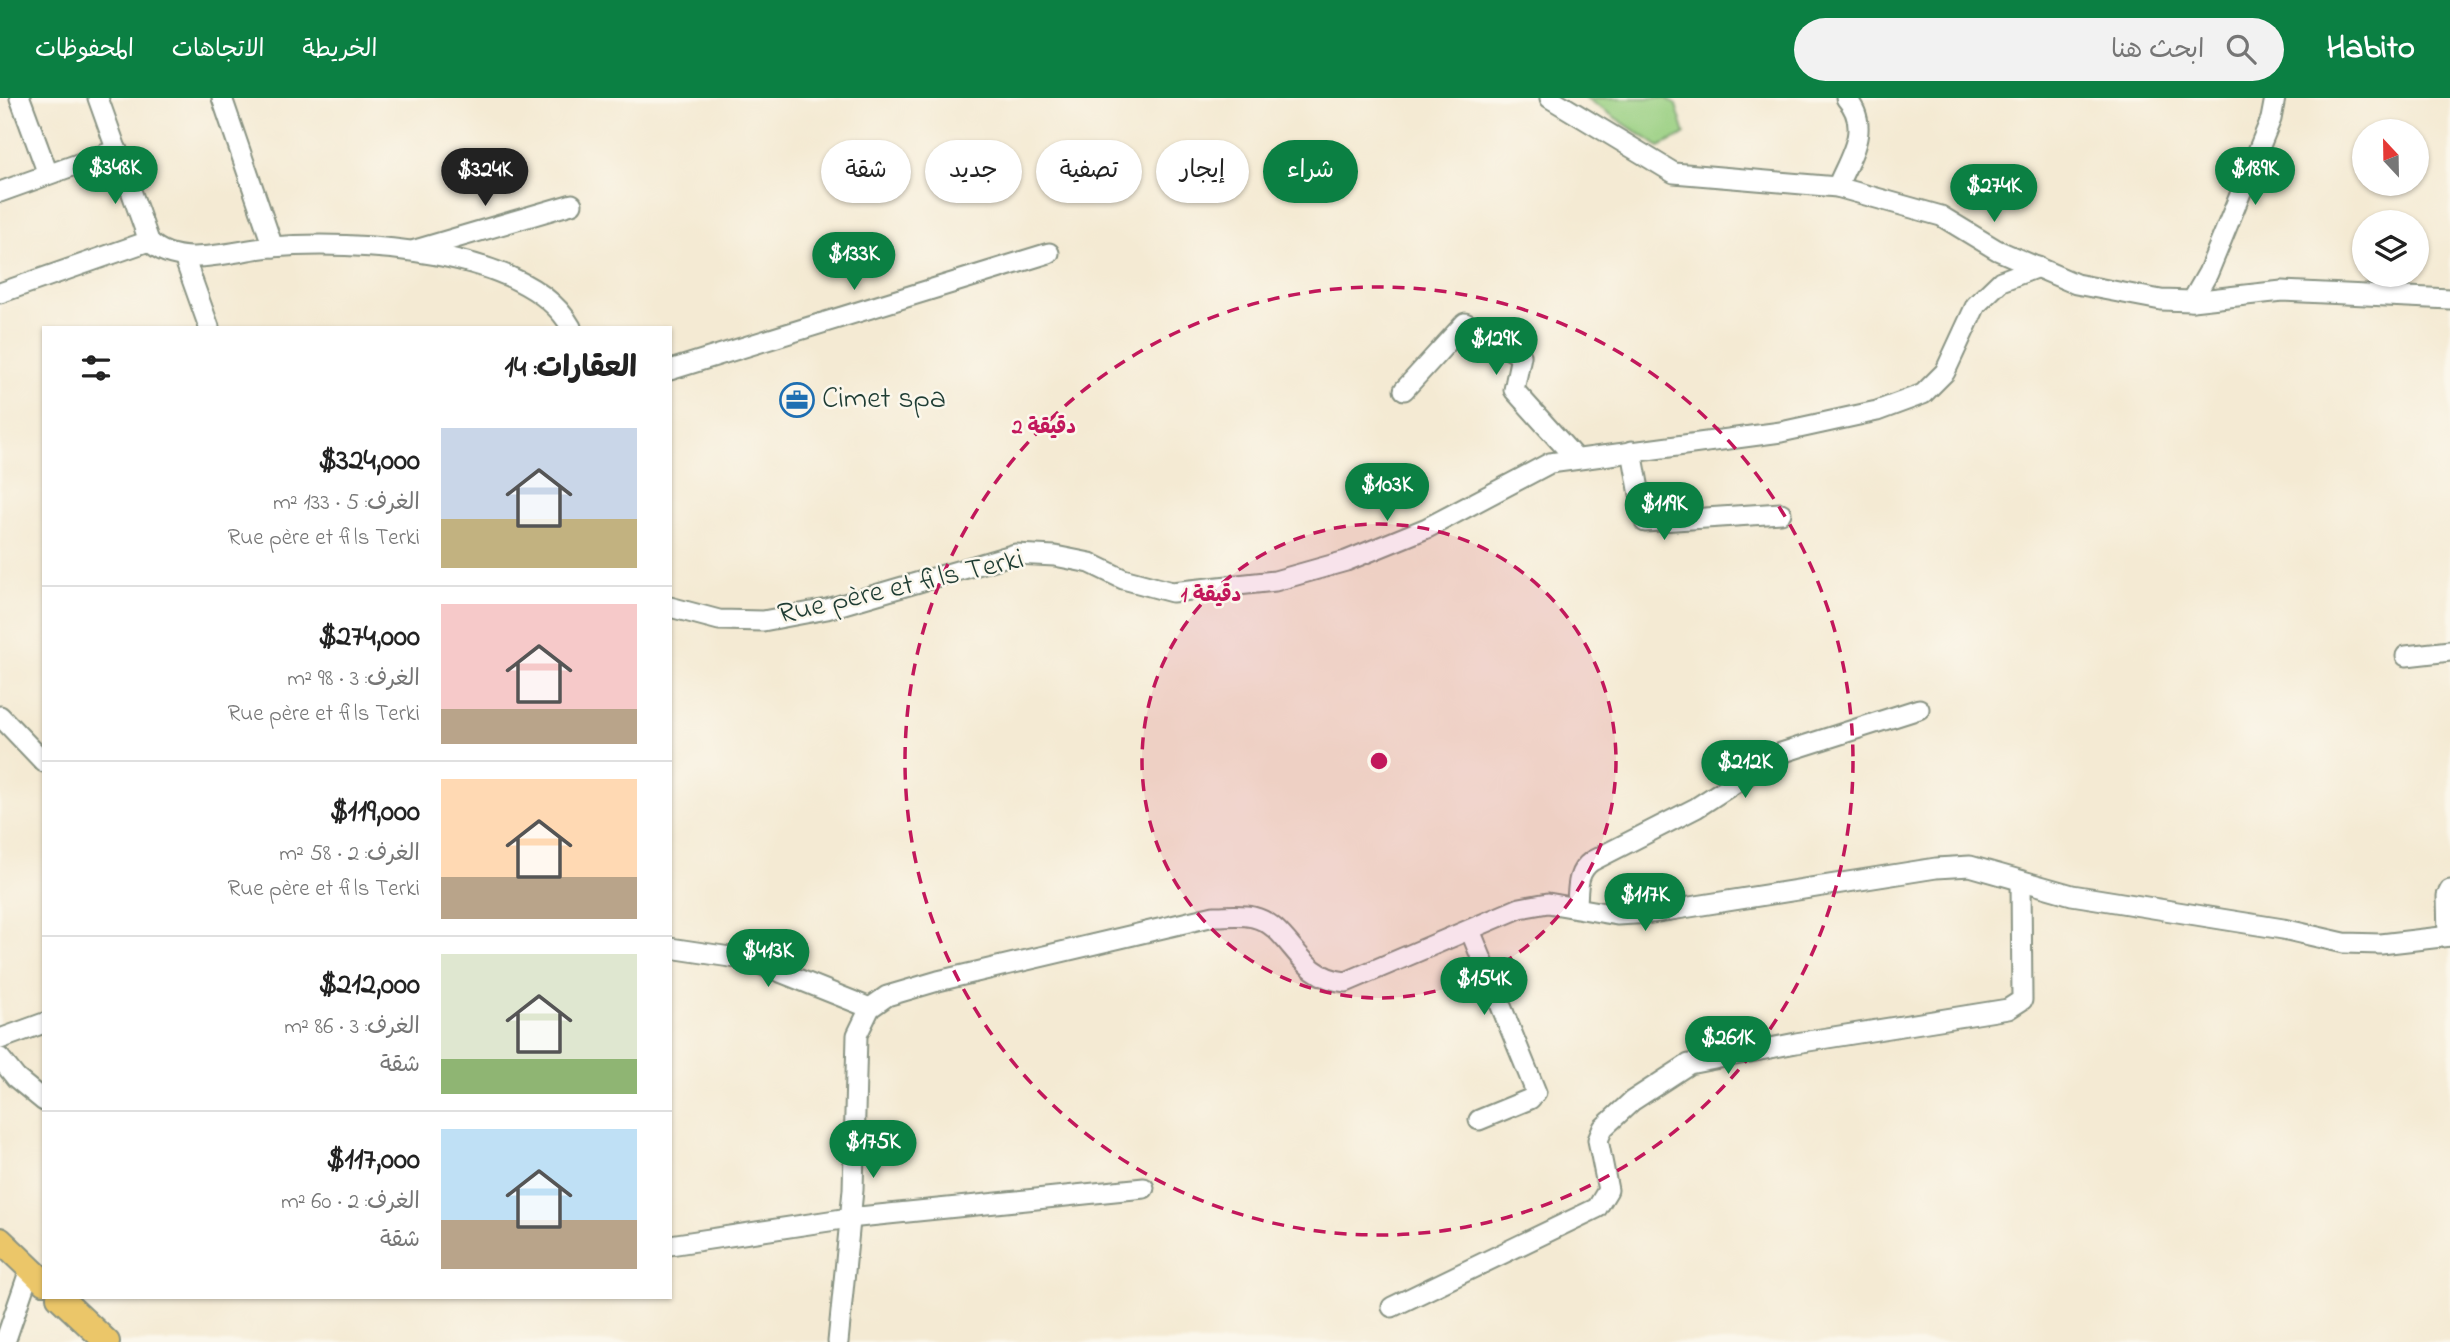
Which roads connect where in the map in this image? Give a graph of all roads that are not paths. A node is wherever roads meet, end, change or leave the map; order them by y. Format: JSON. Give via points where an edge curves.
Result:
{"nodes":[{"id":1,"x":20,"y":98,"type":"edge"},
{"id":2,"x":98,"y":98,"type":"edge"},
{"id":3,"x":222,"y":98,"type":"edge"},
{"id":4,"x":1550,"y":98,"type":"edge"},
{"id":5,"x":1846,"y":98,"type":"edge"},
{"id":6,"x":2275,"y":98,"type":"edge"},
{"id":7,"x":117,"y":150,"type":"junction"},
{"id":8,"x":48,"y":174,"type":"junction"},
{"id":9,"x":1837,"y":187,"type":"junction"},
{"id":10,"x":0,"y":192,"type":"edge"},
{"id":11,"x":572,"y":204,"type":"dead end"},
{"id":12,"x":149,"y":241,"type":"junction"},
{"id":13,"x":272,"y":247,"type":"junction"},
{"id":14,"x":410,"y":252,"type":"junction"},
{"id":15,"x":1049,"y":253,"type":"dead end"},
{"id":16,"x":184,"y":257,"type":"junction"},
{"id":17,"x":2038,"y":267,"type":"junction"},
{"id":18,"x":0,"y":293,"type":"edge"},
{"id":19,"x":2450,"y":299,"type":"edge"},
{"id":20,"x":2192,"y":301,"type":"junction"},
{"id":21,"x":209,"y":326,"type":"edge"},
{"id":22,"x":570,"y":326,"type":"edge"},
{"id":23,"x":672,"y":369,"type":"edge"},
{"id":24,"x":1404,"y":390,"type":"dead end"},
{"id":25,"x":1632,"y":451,"type":"junction"},
{"id":26,"x":1575,"y":458,"type":"junction"},
{"id":27,"x":1781,"y":513,"type":"dead end"},
{"id":28,"x":672,"y":608,"type":"edge"},
{"id":29,"x":2450,"y":651,"type":"edge"},
{"id":30,"x":2406,"y":656,"type":"dead end"},
{"id":31,"x":1919,"y":709,"type":"dead end"},
{"id":32,"x":0,"y":716,"type":"edge"},
{"id":33,"x":42,"y":760,"type":"edge"},
{"id":34,"x":2021,"y":881,"type":"junction"},
{"id":35,"x":2450,"y":890,"type":"edge"},
{"id":36,"x":1577,"y":907,"type":"junction"},
{"id":37,"x":1470,"y":930,"type":"junction"},
{"id":38,"x":2449,"y":936,"type":"edge"},
{"id":39,"x":672,"y":948,"type":"edge"},
{"id":40,"x":870,"y":1009,"type":"junction"},
{"id":41,"x":42,"y":1025,"type":"edge"},
{"id":42,"x":0,"y":1040,"type":"edge"},
{"id":43,"x":0,"y":1058,"type":"edge"},
{"id":44,"x":42,"y":1099,"type":"edge"},
{"id":45,"x":1479,"y":1119,"type":"dead end"},
{"id":46,"x":1144,"y":1188,"type":"dead end"},
{"id":47,"x":849,"y":1218,"type":"junction"},
{"id":48,"x":0,"y":1240,"type":"edge"},
{"id":49,"x":672,"y":1245,"type":"edge"},
{"id":50,"x":37,"y":1276,"type":"edge"},
{"id":51,"x":61,"y":1299,"type":"edge"},
{"id":52,"x":1392,"y":1307,"type":"dead end"},
{"id":53,"x":5,"y":1342,"type":"edge"},
{"id":54,"x":107,"y":1342,"type":"edge"},
{"id":55,"x":838,"y":1342,"type":"edge"}],
"edges":[{"from":1,"to":8,"type":"street"},
{"from":2,"to":7,"type":"street"},
{"from":3,"to":13,"type":"street"},
{"from":4,"to":9,"type":"street","via":[[1674,173]]},
{"from":5,"to":9,"type":"street","via":[[1857,110],[1860,134]]},
{"from":6,"to":20,"type":"street","via":[[2271,119]]},
{"from":7,"to":8,"type":"street"},
{"from":7,"to":12,"type":"street"},
{"from":8,"to":10,"type":"street"},
{"from":9,"to":17,"type":"street","via":[[1941,216],[1997,250]]},
{"from":11,"to":14,"type":"street"},
{"from":12,"to":16,"type":"street","via":[[173,257]]},
{"from":12,"to":18,"type":"street"},
{"from":13,"to":14,"type":"street","via":[[371,245]]},
{"from":13,"to":16,"type":"street"},
{"from":14,"to":22,"type":"street","via":[[472,263],[533,288],[562,310]]},
{"from":15,"to":23,"type":"street"},
{"from":16,"to":21,"type":"street"},
{"from":17,"to":20,"type":"street","via":[[2076,284],[2161,300]]},
{"from":17,"to":25,"type":"street","name":"Rue père et fils Terki","via":[[2001,281],[1976,305],[1945,372],[1923,394],[1877,411],[1781,432]]},
{"from":19,"to":20,"type":"street","via":[[2281,291]]},
{"from":24,"to":26,"type":"street","via":[[1465,323],[1521,356],[1514,390]]},
{"from":25,"to":26,"type":"street","name":"Rue père et fils Terki"},
{"from":25,"to":27,"type":"street","via":[[1645,522]]},
{"from":26,"to":28,"type":"street","name":"Rue père et fils Terki","via":[[1524,475],[1427,528],[1346,561],[1275,581],[1172,592],[1123,579],[1090,563],[1015,554],[827,609],[763,621],[719,620]]},
{"from":29,"to":30,"type":"street"},
{"from":31,"to":36,"type":"street","via":[[1781,753],[1696,808],[1592,861],[1579,877]]},
{"from":32,"to":33,"type":"street"},
{"from":34,"to":36,"type":"street","via":[[1970,866],[1652,913],[1617,915]]},
{"from":34,"to":38,"type":"street","via":[[2071,895],[2344,943]]},
{"from":34,"to":52,"type":"street","via":[[2022,1000],[2017,1004],[1689,1064],[1632,1101],[1603,1128],[1598,1140],[1608,1190],[1597,1208]]},
{"from":35,"to":38,"type":"street","via":[[2446,896]]},
{"from":36,"to":37,"type":"street","via":[[1548,903],[1520,908]]},
{"from":37,"to":40,"type":"street","via":[[1346,982],[1327,981],[1255,917],[1214,916],[939,981],[887,996]]},
{"from":37,"to":45,"type":"street","via":[[1536,1092],[1530,1099]]},
{"from":39,"to":40,"type":"street","via":[[750,960]]},
{"from":40,"to":47,"type":"street","via":[[857,1035]]},
{"from":41,"to":42,"type":"street"},
{"from":43,"to":44,"type":"street"},
{"from":46,"to":47,"type":"street"},
{"from":47,"to":49,"type":"street"},
{"from":47,"to":55,"type":"street"},
{"from":48,"to":50,"type":"main road"},
{"from":50,"to":53,"type":"street"},
{"from":51,"to":54,"type":"main road"}]}
